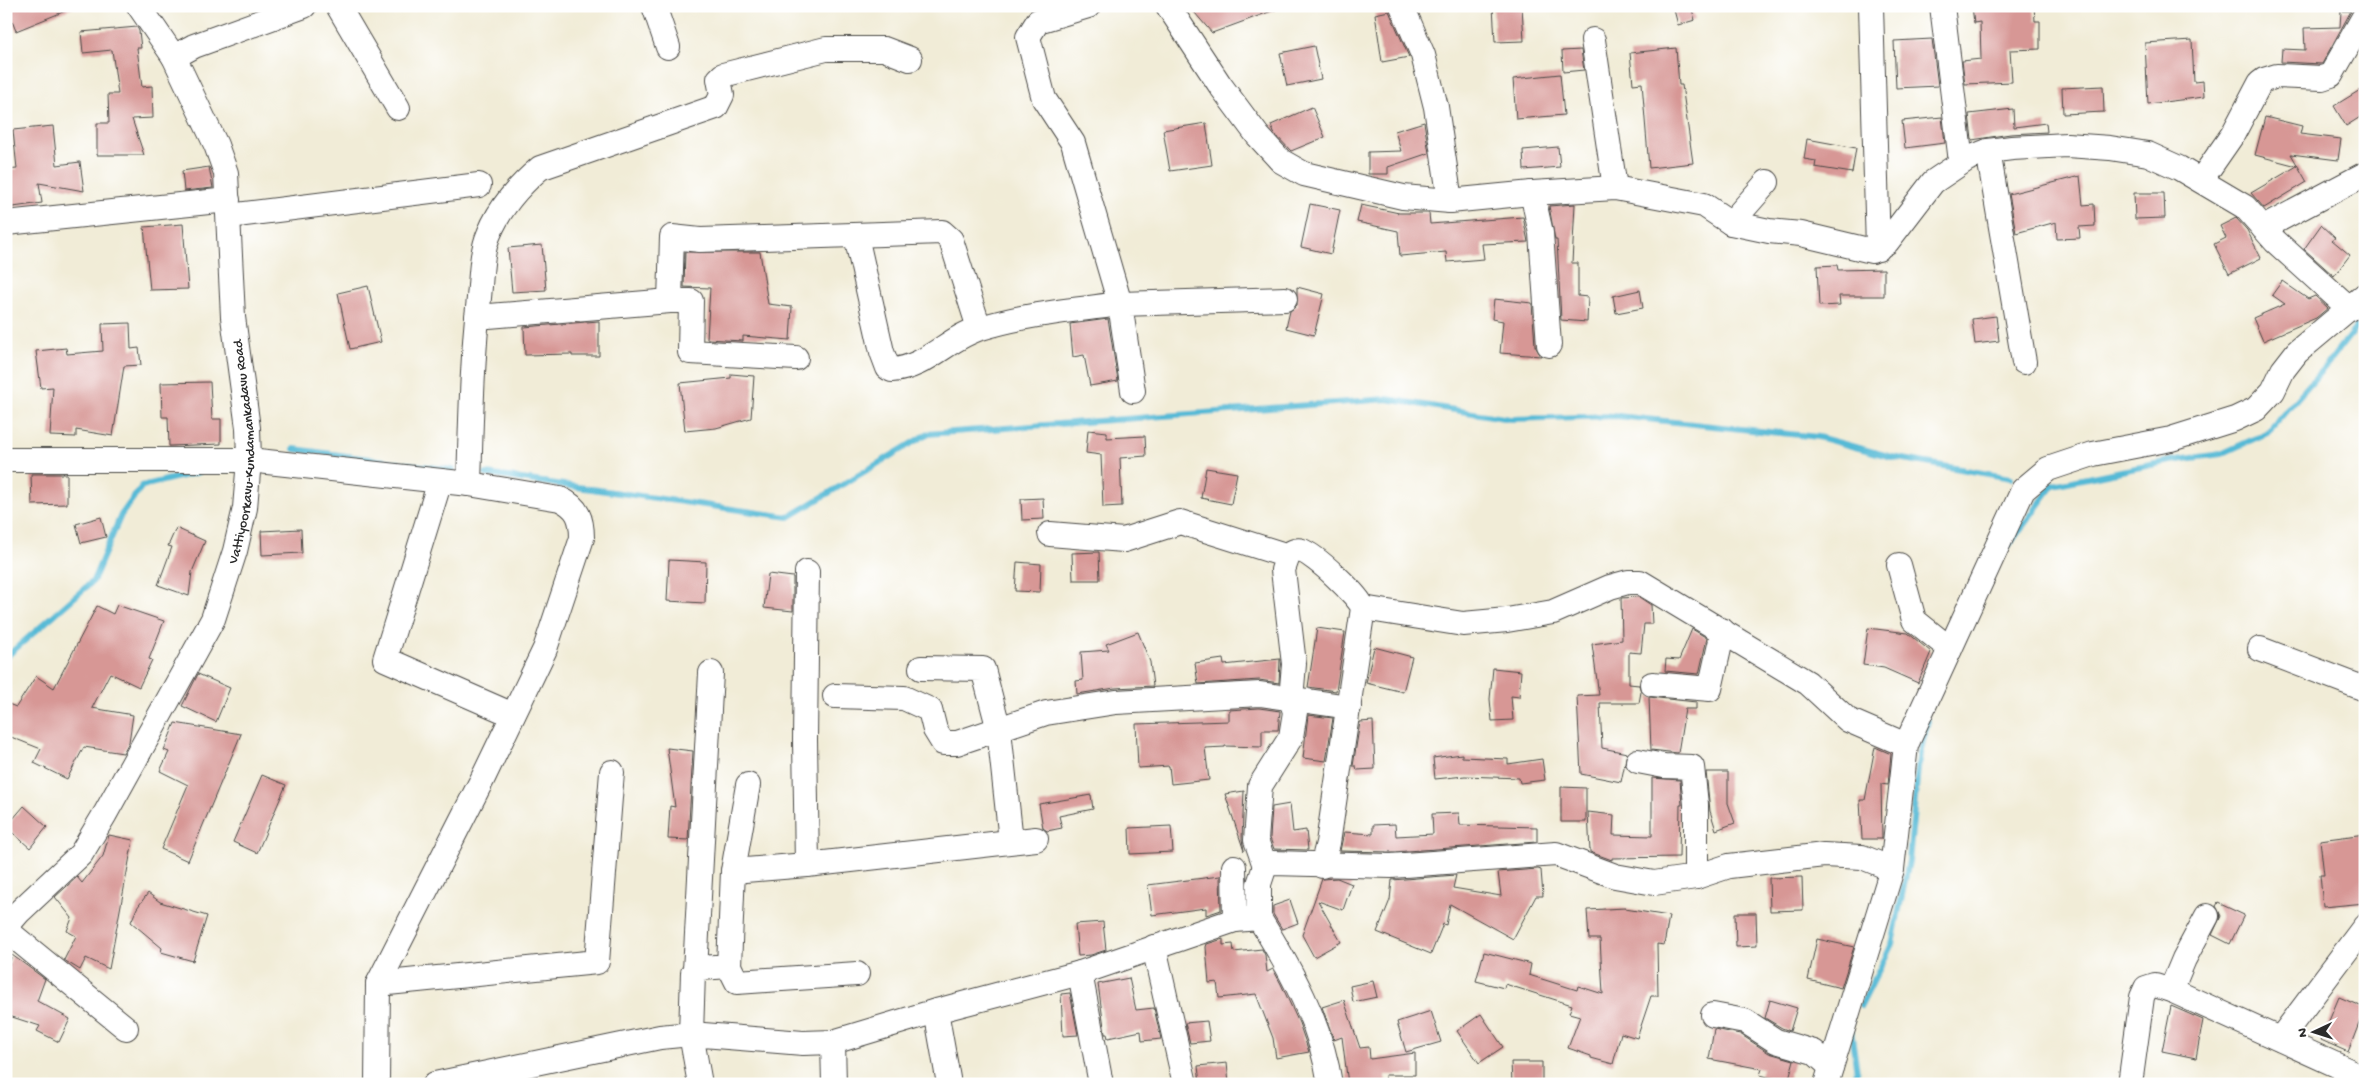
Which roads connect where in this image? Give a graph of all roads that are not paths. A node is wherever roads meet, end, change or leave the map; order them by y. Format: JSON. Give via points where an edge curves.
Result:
{"nodes":[{"id":1,"x":139,"y":6,"type":"edge"},
{"id":2,"x":304,"y":6,"type":"edge"},
{"id":3,"x":338,"y":6,"type":"edge"},
{"id":4,"x":654,"y":6,"type":"edge"},
{"id":5,"x":1088,"y":6,"type":"edge"},
{"id":6,"x":1168,"y":6,"type":"edge"},
{"id":7,"x":1402,"y":6,"type":"edge"},
{"id":8,"x":1871,"y":6,"type":"edge"},
{"id":9,"x":1942,"y":6,"type":"edge"},
{"id":10,"x":2365,"y":15,"type":"edge"},
{"id":11,"x":242,"y":16,"type":"edge"},
{"id":12,"x":1593,"y":40,"type":"dead end"},
{"id":13,"x":668,"y":47,"type":"dead end"},
{"id":14,"x":174,"y":57,"type":"junction"},
{"id":15,"x":910,"y":59,"type":"dead end"},
{"id":16,"x":398,"y":108,"type":"dead end"},
{"id":17,"x":1988,"y":151,"type":"junction"},
{"id":18,"x":1961,"y":162,"type":"junction"},
{"id":19,"x":2365,"y":174,"type":"edge"},
{"id":20,"x":2201,"y":180,"type":"junction"},
{"id":21,"x":1767,"y":182,"type":"dead end"},
{"id":22,"x":480,"y":185,"type":"dead end"},
{"id":23,"x":1615,"y":188,"type":"junction"},
{"id":24,"x":1532,"y":193,"type":"junction"},
{"id":25,"x":1450,"y":201,"type":"junction"},
{"id":26,"x":229,"y":208,"type":"junction"},
{"id":27,"x":6,"y":223,"type":"edge"},
{"id":28,"x":1730,"y":223,"type":"junction"},
{"id":29,"x":2263,"y":228,"type":"junction"},
{"id":30,"x":856,"y":236,"type":"junction"},
{"id":31,"x":1878,"y":249,"type":"junction"},
{"id":32,"x":1285,"y":299,"type":"dead end"},
{"id":33,"x":670,"y":301,"type":"junction"},
{"id":34,"x":2357,"y":302,"type":"edge"},
{"id":35,"x":1120,"y":304,"type":"junction"},
{"id":36,"x":477,"y":317,"type":"junction"},
{"id":37,"x":979,"y":328,"type":"junction"},
{"id":38,"x":1550,"y":345,"type":"dead end"},
{"id":39,"x":796,"y":358,"type":"dead end"},
{"id":40,"x":2024,"y":362,"type":"dead end"},
{"id":41,"x":1133,"y":391,"type":"dead end"},
{"id":42,"x":6,"y":460,"type":"edge"},
{"id":43,"x":249,"y":460,"type":"junction"},
{"id":44,"x":440,"y":481,"type":"junction"},
{"id":45,"x":469,"y":484,"type":"junction"},
{"id":46,"x":1050,"y":534,"type":"dead end"},
{"id":47,"x":1288,"y":556,"type":"junction"},
{"id":48,"x":1900,"y":564,"type":"dead end"},
{"id":49,"x":807,"y":572,"type":"dead end"},
{"id":50,"x":1363,"y":608,"type":"junction"},
{"id":51,"x":1723,"y":632,"type":"junction"},
{"id":52,"x":1950,"y":649,"type":"junction"},
{"id":53,"x":2260,"y":649,"type":"dead end"},
{"id":54,"x":921,"y":668,"type":"dead end"},
{"id":55,"x":711,"y":673,"type":"dead end"},
{"id":56,"x":1652,"y":684,"type":"dead end"},
{"id":57,"x":2365,"y":689,"type":"edge"},
{"id":58,"x":835,"y":696,"type":"dead end"},
{"id":59,"x":1292,"y":698,"type":"junction"},
{"id":60,"x":1348,"y":706,"type":"junction"},
{"id":61,"x":513,"y":715,"type":"junction"},
{"id":62,"x":999,"y":730,"type":"junction"},
{"id":63,"x":1906,"y":745,"type":"junction"},
{"id":64,"x":1638,"y":760,"type":"dead end"},
{"id":65,"x":612,"y":772,"type":"dead end"},
{"id":66,"x":748,"y":785,"type":"dead end"},
{"id":67,"x":1036,"y":839,"type":"dead end"},
{"id":68,"x":1011,"y":841,"type":"junction"},
{"id":69,"x":807,"y":865,"type":"junction"},
{"id":70,"x":1265,"y":866,"type":"junction"},
{"id":71,"x":1322,"y":866,"type":"junction"},
{"id":72,"x":1234,"y":867,"type":"dead end"},
{"id":73,"x":1892,"y":869,"type":"junction"},
{"id":74,"x":733,"y":871,"type":"junction"},
{"id":75,"x":1696,"y":877,"type":"junction"},
{"id":76,"x":2207,"y":916,"type":"dead end"},
{"id":77,"x":9,"y":918,"type":"edge"},
{"id":78,"x":1259,"y":918,"type":"junction"},
{"id":79,"x":1235,"y":920,"type":"junction"},
{"id":80,"x":2365,"y":926,"type":"edge"},
{"id":81,"x":1154,"y":947,"type":"junction"},
{"id":82,"x":729,"y":966,"type":"junction"},
{"id":83,"x":695,"y":971,"type":"junction"},
{"id":84,"x":1080,"y":972,"type":"junction"},
{"id":85,"x":858,"y":974,"type":"dead end"},
{"id":86,"x":378,"y":984,"type":"junction"},
{"id":87,"x":2171,"y":990,"type":"junction"},
{"id":88,"x":936,"y":1010,"type":"junction"},
{"id":89,"x":1713,"y":1015,"type":"dead end"},
{"id":90,"x":126,"y":1028,"type":"dead end"},
{"id":91,"x":691,"y":1034,"type":"junction"},
{"id":92,"x":2280,"y":1039,"type":"junction"},
{"id":93,"x":833,"y":1042,"type":"junction"},
{"id":94,"x":1829,"y":1076,"type":"edge"},
{"id":95,"x":2365,"y":1078,"type":"edge"},
{"id":96,"x":377,"y":1084,"type":"edge"},
{"id":97,"x":435,"y":1084,"type":"edge"},
{"id":98,"x":700,"y":1084,"type":"edge"},
{"id":99,"x":834,"y":1084,"type":"edge"},
{"id":100,"x":949,"y":1084,"type":"edge"},
{"id":101,"x":1101,"y":1084,"type":"edge"},
{"id":102,"x":1185,"y":1084,"type":"edge"},
{"id":103,"x":1330,"y":1084,"type":"edge"},
{"id":104,"x":2130,"y":1084,"type":"edge"}],
"edges":[{"from":1,"to":14,"type":"street","name":"Vattiyoorkavu-Kundamankadavu Road"},
{"from":2,"to":11,"type":"street"},
{"from":3,"to":16,"type":"street"},
{"from":4,"to":13,"type":"street"},
{"from":5,"to":35,"type":"street","via":[[1038,21],[1028,37],[1044,99],[1073,143]]},
{"from":6,"to":25,"type":"street","via":[[1220,85],[1281,161],[1304,174],[1403,197]]},
{"from":7,"to":25,"type":"street","via":[[1423,55],[1434,98]]},
{"from":8,"to":31,"type":"street"},
{"from":9,"to":18,"type":"street"},
{"from":10,"to":20,"type":"street","via":[[2331,75],[2313,79],[2277,76],[2260,84],[2233,134]]},
{"from":11,"to":14,"type":"street"},
{"from":12,"to":23,"type":"street"},
{"from":14,"to":26,"type":"street","name":"Vattiyoorkavu-Kundamankadavu Road","via":[[216,144],[226,173]]},
{"from":15,"to":36,"type":"street","via":[[884,49],[826,49],[723,75],[719,79],[721,99],[716,107],[540,168],[518,187],[488,235]]},
{"from":17,"to":18,"type":"street"},
{"from":17,"to":20,"type":"street","via":[[2067,145],[2120,149],[2148,154]]},
{"from":17,"to":40,"type":"street"},
{"from":18,"to":31,"type":"street","via":[[1933,182],[1912,212]]},
{"from":19,"to":29,"type":"street"},
{"from":20,"to":29,"type":"street","via":[[2245,207]]},
{"from":21,"to":28,"type":"street"},
{"from":22,"to":26,"type":"street"},
{"from":23,"to":24,"type":"street"},
{"from":23,"to":28,"type":"street","via":[[1704,205]]},
{"from":24,"to":25,"type":"street"},
{"from":24,"to":38,"type":"street","via":[[1541,233]]},
{"from":26,"to":27,"type":"street"},
{"from":26,"to":43,"type":"street","name":"Vattiyoorkavu-Kundamankadavu Road","via":[[233,317],[248,428]]},
{"from":28,"to":31,"type":"street","via":[[1801,234],[1863,250]]},
{"from":29,"to":34,"type":"street","via":[[2275,242]]},
{"from":30,"to":33,"type":"street","via":[[700,240],[672,237]]},
{"from":30,"to":37,"type":"street","via":[[948,234]]},
{"from":30,"to":37,"type":"street","via":[[888,368],[900,370],[914,365]]},
{"from":32,"to":35,"type":"street"},
{"from":33,"to":36,"type":"street"},
{"from":33,"to":39,"type":"street","via":[[691,301],[690,352]]},
{"from":34,"to":52,"type":"street","via":[[2297,352],[2273,391],[2256,409],[2171,439],[2093,454],[2048,469],[2023,490]]},
{"from":35,"to":37,"type":"street","via":[[1032,315]]},
{"from":35,"to":41,"type":"street"},
{"from":36,"to":45,"type":"street"},
{"from":42,"to":43,"type":"street"},
{"from":43,"to":44,"type":"street"},
{"from":43,"to":77,"type":"street","name":"Vattiyoorkavu-Kundamankadavu Road","via":[[245,508],[213,619],[81,854]]},
{"from":44,"to":45,"type":"street"},
{"from":44,"to":61,"type":"street","via":[[385,660]]},
{"from":45,"to":61,"type":"street","via":[[560,500],[572,505],[582,524],[582,538],[545,649]]},
{"from":46,"to":47,"type":"street","via":[[1124,540],[1180,522]]},
{"from":47,"to":50,"type":"street","via":[[1302,551],[1348,587]]},
{"from":47,"to":59,"type":"street","via":[[1283,570],[1294,664]]},
{"from":48,"to":52,"type":"street","via":[[1914,620]]},
{"from":49,"to":69,"type":"street"},
{"from":50,"to":51,"type":"street","via":[[1463,624],[1507,620],[1553,612],[1610,587],[1640,582]]},
{"from":50,"to":60,"type":"street"},
{"from":51,"to":56,"type":"street","via":[[1710,689]]},
{"from":51,"to":63,"type":"street","via":[[1808,683],[1848,720]]},
{"from":52,"to":63,"type":"street"},
{"from":53,"to":57,"type":"street"},
{"from":54,"to":62,"type":"street","via":[[983,669]]},
{"from":55,"to":83,"type":"street"},
{"from":58,"to":62,"type":"street","via":[[904,698],[930,710],[935,730],[943,743],[957,743]]},
{"from":59,"to":60,"type":"street"},
{"from":59,"to":62,"type":"street","via":[[1260,694],[1116,702],[1046,713]]},
{"from":59,"to":70,"type":"street","via":[[1295,712],[1291,737],[1260,786],[1256,840]]},
{"from":60,"to":71,"type":"street"},
{"from":61,"to":86,"type":"street"},
{"from":62,"to":68,"type":"street"},
{"from":63,"to":73,"type":"street"},
{"from":64,"to":75,"type":"street","via":[[1664,766],[1692,767],[1696,804]]},
{"from":65,"to":86,"type":"street","via":[[597,962]]},
{"from":66,"to":74,"type":"street"},
{"from":67,"to":68,"type":"street"},
{"from":68,"to":69,"type":"street"},
{"from":69,"to":74,"type":"street"},
{"from":70,"to":71,"type":"street","via":[[1272,863]]},
{"from":70,"to":78,"type":"street","via":[[1259,884]]},
{"from":71,"to":75,"type":"street","via":[[1391,866],[1556,854],[1615,876],[1654,884]]},
{"from":72,"to":79,"type":"street"},
{"from":73,"to":75,"type":"street","via":[[1862,857],[1824,855],[1729,866]]},
{"from":73,"to":94,"type":"street"},
{"from":74,"to":82,"type":"street"},
{"from":76,"to":87,"type":"street"},
{"from":77,"to":90,"type":"street"},
{"from":78,"to":79,"type":"street"},
{"from":78,"to":103,"type":"street","via":[[1290,968],[1316,1026]]},
{"from":79,"to":81,"type":"street"},
{"from":80,"to":92,"type":"street"},
{"from":81,"to":84,"type":"street"},
{"from":81,"to":102,"type":"street"},
{"from":82,"to":83,"type":"street"},
{"from":82,"to":85,"type":"street","via":[[737,982]]},
{"from":83,"to":91,"type":"street","via":[[692,977]]},
{"from":84,"to":88,"type":"street"},
{"from":84,"to":101,"type":"street"},
{"from":86,"to":96,"type":"street"},
{"from":87,"to":92,"type":"street"},
{"from":87,"to":104,"type":"street","via":[[2155,985],[2144,991]]},
{"from":88,"to":93,"type":"street"},
{"from":88,"to":100,"type":"street"},
{"from":89,"to":94,"type":"street","via":[[1745,1021],[1776,1041],[1814,1052]]},
{"from":91,"to":93,"type":"street","via":[[803,1043]]},
{"from":91,"to":97,"type":"street","via":[[660,1037]]},
{"from":91,"to":98,"type":"street"},
{"from":92,"to":95,"type":"street"},
{"from":93,"to":99,"type":"street"}]}
